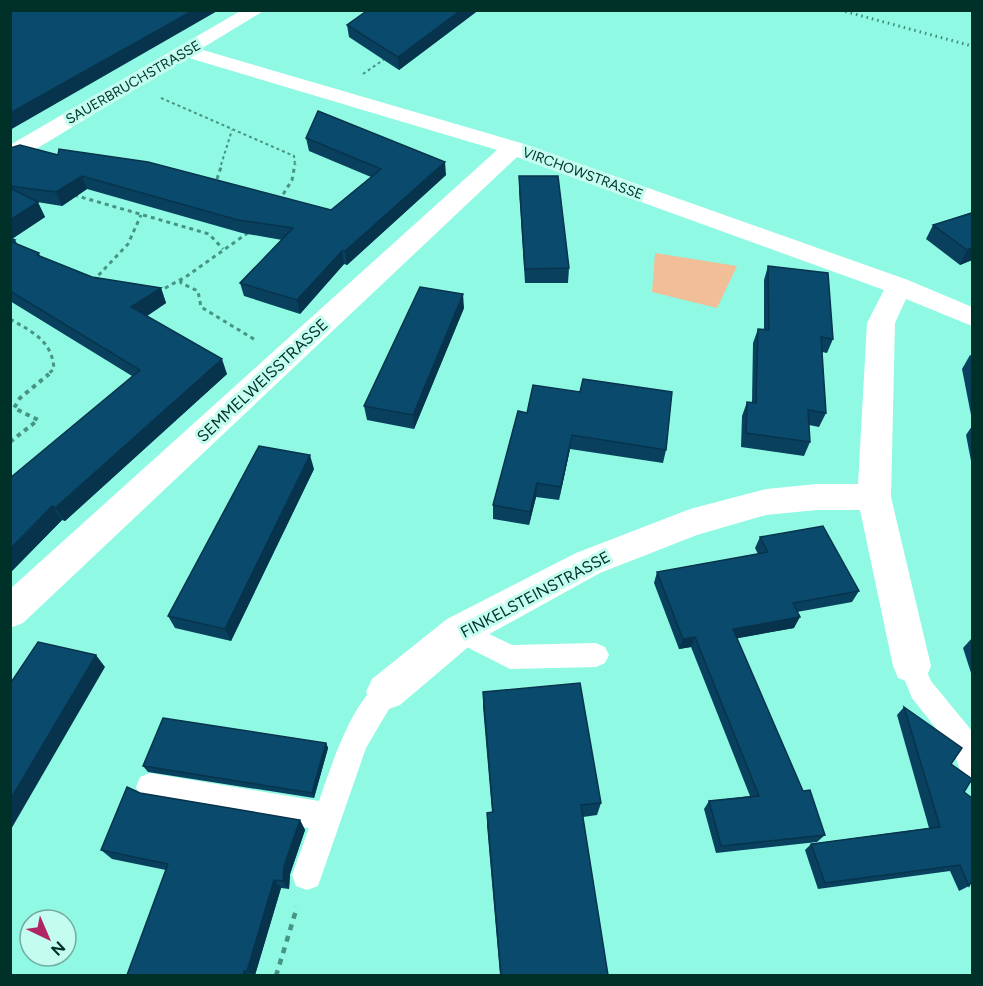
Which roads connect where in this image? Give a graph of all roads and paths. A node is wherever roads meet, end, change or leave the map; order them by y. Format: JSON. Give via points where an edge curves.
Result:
{"nodes":[{"id":1,"x":256,"y":10,"type":"edge"},
{"id":2,"x":186,"y":51,"type":"junction"},
{"id":3,"x":390,"y":54,"type":"edge"},
{"id":4,"x":131,"y":83,"type":"junction"},
{"id":5,"x":334,"y":95,"type":"junction"},
{"id":6,"x":232,"y":130,"type":"junction"},
{"id":7,"x":513,"y":148,"type":"junction"},
{"id":8,"x":10,"y":155,"type":"edge"},
{"id":9,"x":217,"y":179,"type":"edge"},
{"id":10,"x":70,"y":193,"type":"edge"},
{"id":11,"x":277,"y":204,"type":"edge"},
{"id":12,"x":141,"y":215,"type":"junction"},
{"id":13,"x":256,"y":226,"type":"edge"},
{"id":14,"x":223,"y":249,"type":"junction"},
{"id":15,"x":181,"y":280,"type":"junction"},
{"id":16,"x":95,"y":286,"type":"edge"},
{"id":17,"x":899,"y":286,"type":"junction"},
{"id":18,"x":151,"y":297,"type":"edge"},
{"id":19,"x":972,"y":318,"type":"edge"},
{"id":20,"x":10,"y":319,"type":"edge"},
{"id":21,"x":285,"y":358,"type":"junction"},
{"id":22,"x":10,"y":442,"type":"edge"},
{"id":23,"x":874,"y":497,"type":"junction"},
{"id":24,"x":10,"y":612,"type":"edge"},
{"id":25,"x":460,"y":632,"type":"junction"},
{"id":26,"x":596,"y":655,"type":"dead end"},
{"id":27,"x":912,"y":666,"type":"joint"},
{"id":28,"x":386,"y":693,"type":"joint"},
{"id":29,"x":972,"y":765,"type":"edge"},
{"id":30,"x":150,"y":788,"type":"dead end"},
{"id":31,"x":327,"y":817,"type":"junction"},
{"id":32,"x":307,"y":875,"type":"joint"},
{"id":33,"x":276,"y":975,"type":"edge"}],
"edges":[{"from":1,"to":2,"type":"street","name":"SAUERBRUCHSTRASSE"},
{"from":2,"to":4,"type":"street","name":"SAUERBRUCHSTRASSE"},
{"from":2,"to":5,"type":"street","name":"VIRCHOWSTRASSE"},
{"from":3,"to":5,"type":"path"},
{"from":4,"to":6,"type":"path"},
{"from":4,"to":8,"type":"street","name":"SAUERBRUCHSTRASSE"},
{"from":5,"to":7,"type":"street","name":"VIRCHOWSTRASSE"},
{"from":6,"to":9,"type":"path"},
{"from":6,"to":11,"type":"path","via":[[294,156],[295,181]]},
{"from":7,"to":17,"type":"street","name":"VIRCHOWSTRASSE"},
{"from":7,"to":21,"type":"street","name":"SEMMELWEISSTRASSE"},
{"from":10,"to":12,"type":"path"},
{"from":12,"to":14,"type":"path","via":[[209,234]]},
{"from":12,"to":16,"type":"path","via":[[128,244],[92,282]]},
{"from":13,"to":14,"type":"path"},
{"from":14,"to":15,"type":"path"},
{"from":15,"to":18,"type":"path"},
{"from":15,"to":21,"type":"path","via":[[198,291],[201,307]]},
{"from":17,"to":19,"type":"street","name":"VIRCHOWSTRASSE"},
{"from":17,"to":23,"type":"street","via":[[881,323]]},
{"from":20,"to":22,"type":"path","via":[[49,343],[54,369],[20,398],[14,408],[38,420]]},
{"from":21,"to":24,"type":"street","name":"SEMMELWEISSTRASSE"},
{"from":23,"to":25,"type":"street","name":"FINKELSTEINSTRASSE","via":[[766,502],[690,523],[588,563]]},
{"from":23,"to":27,"type":"street"},
{"from":25,"to":26,"type":"lane","via":[[510,657]]},
{"from":25,"to":28,"type":"street","name":"FINKELSTEINSTRASSE"},
{"from":27,"to":29,"type":"lane","via":[[921,689],[965,743]]},
{"from":28,"to":31,"type":"lane","via":[[354,741]]},
{"from":30,"to":31,"type":"lane"},
{"from":31,"to":32,"type":"lane"},
{"from":32,"to":33,"type":"path"}]}
